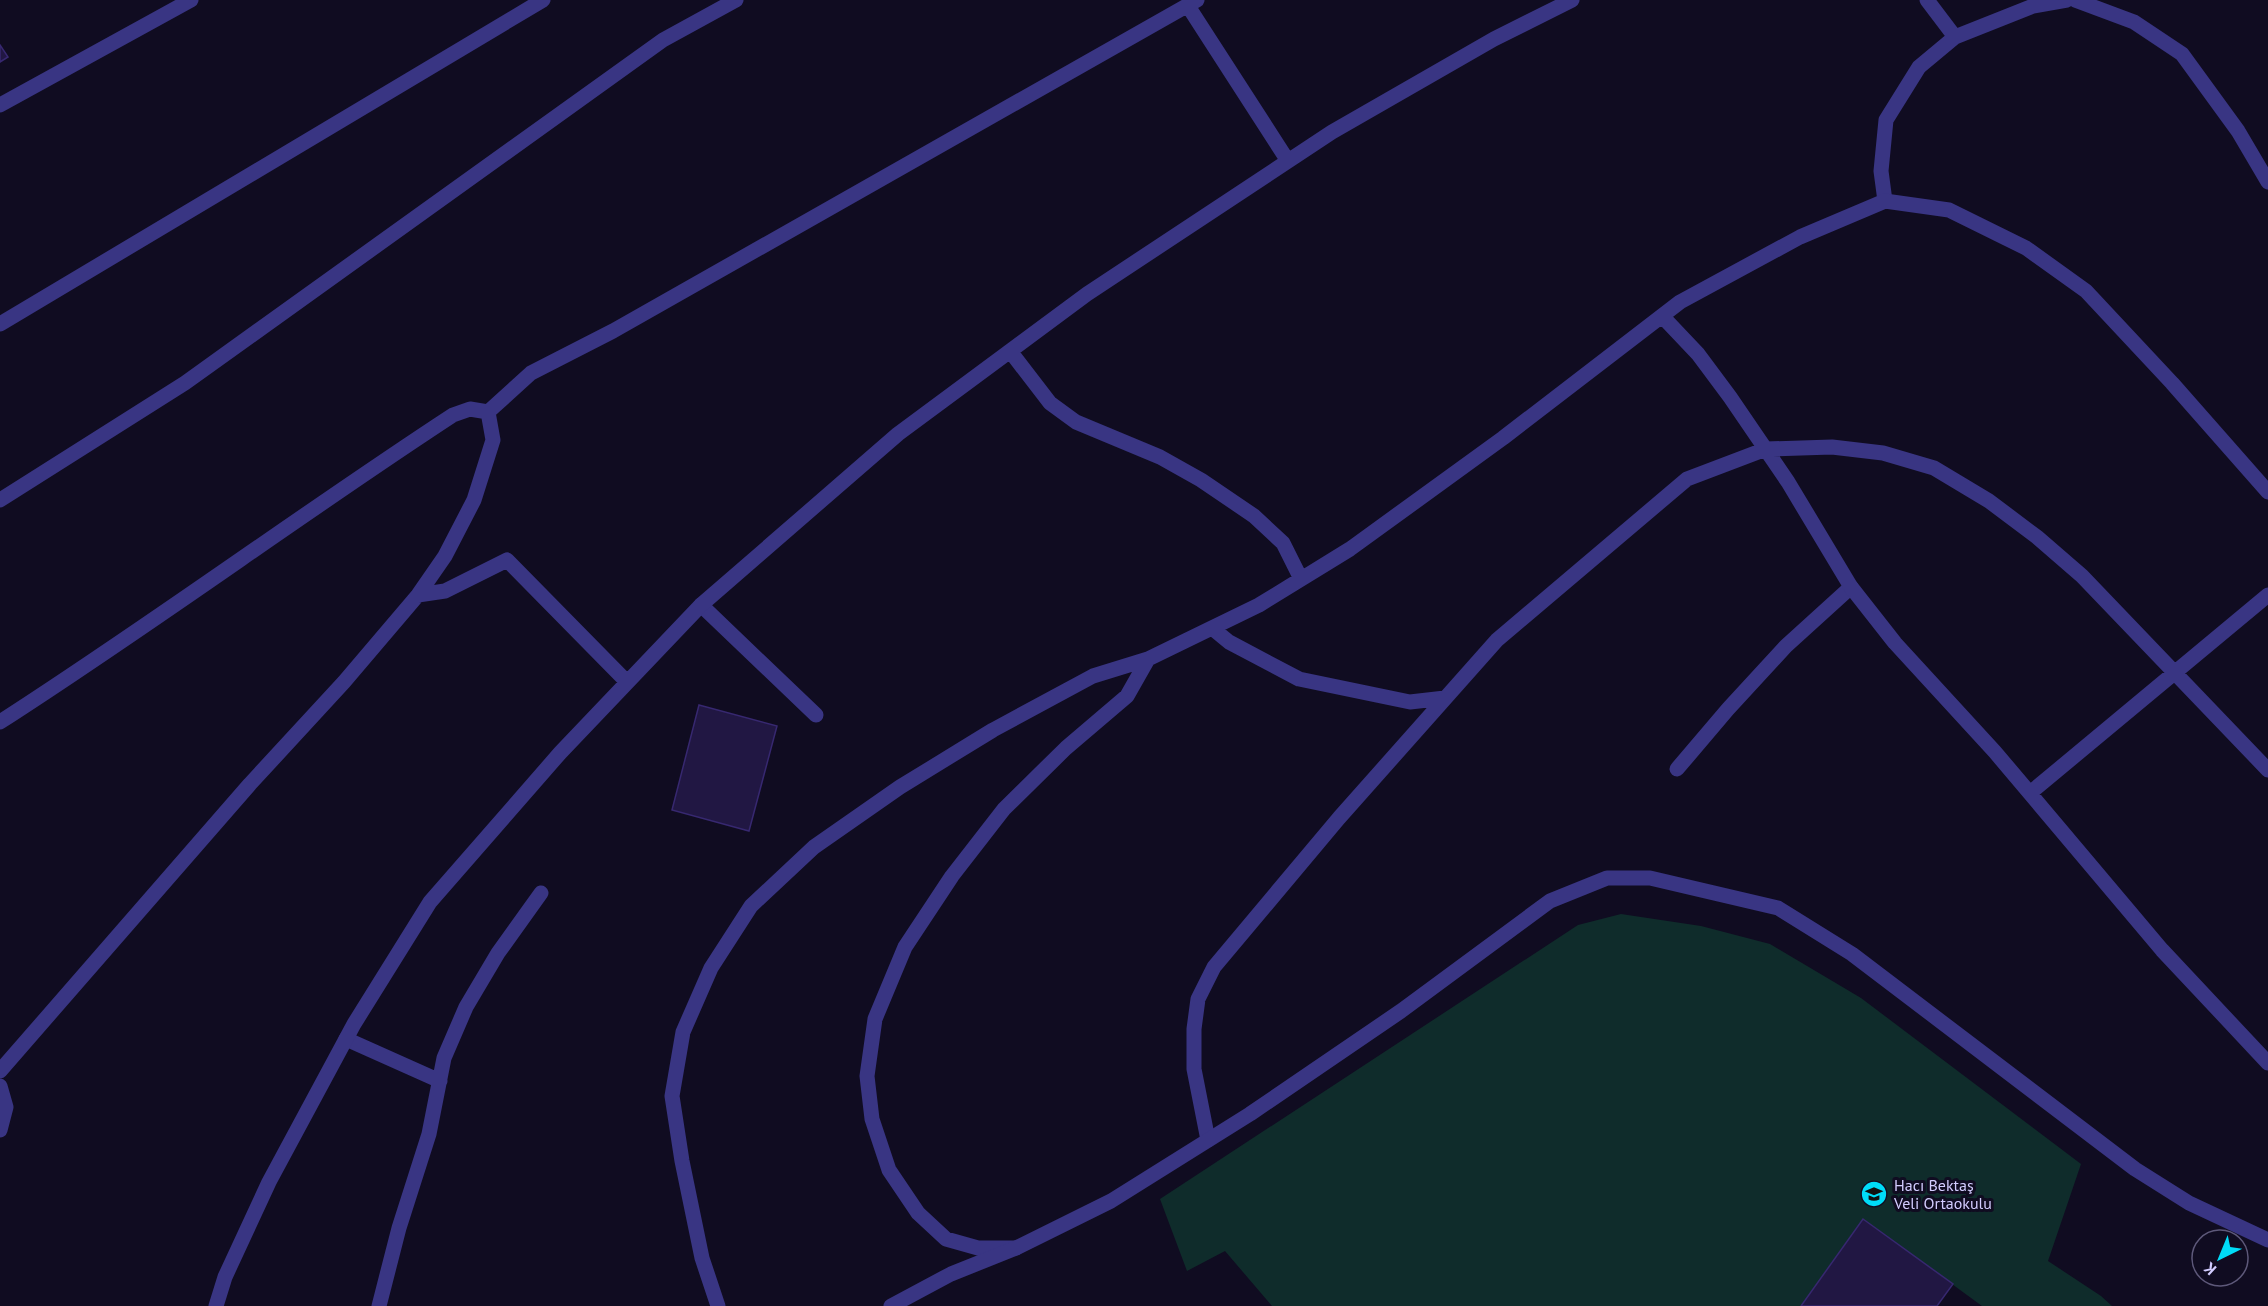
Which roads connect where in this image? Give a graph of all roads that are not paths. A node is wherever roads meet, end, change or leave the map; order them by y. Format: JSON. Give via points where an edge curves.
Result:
{"nodes":[{"id":1,"x":191,"y":0,"type":"edge"},
{"id":2,"x":543,"y":0,"type":"edge"},
{"id":3,"x":736,"y":0,"type":"edge"},
{"id":4,"x":1572,"y":0,"type":"edge"},
{"id":5,"x":1927,"y":0,"type":"edge"},
{"id":6,"x":2067,"y":0,"type":"edge"},
{"id":7,"x":2075,"y":0,"type":"edge"},
{"id":8,"x":1193,"y":3,"type":"edge"},
{"id":9,"x":1955,"y":37,"type":"junction"},
{"id":10,"x":0,"y":105,"type":"edge"},
{"id":11,"x":1288,"y":161,"type":"junction"},
{"id":12,"x":2268,"y":182,"type":"edge"},
{"id":13,"x":1885,"y":201,"type":"junction"},
{"id":14,"x":1662,"y":316,"type":"junction"},
{"id":15,"x":0,"y":324,"type":"edge"},
{"id":16,"x":1010,"y":351,"type":"junction"},
{"id":17,"x":488,"y":412,"type":"junction"},
{"id":18,"x":1766,"y":449,"type":"junction"},
{"id":19,"x":2268,"y":492,"type":"edge"},
{"id":20,"x":0,"y":500,"type":"edge"},
{"id":21,"x":1301,"y":579,"type":"junction"},
{"id":22,"x":1851,"y":587,"type":"junction"},
{"id":23,"x":418,"y":595,"type":"junction"},
{"id":24,"x":2268,"y":595,"type":"edge"},
{"id":25,"x":701,"y":605,"type":"junction"},
{"id":26,"x":1212,"y":628,"type":"junction"},
{"id":27,"x":1148,"y":659,"type":"junction"},
{"id":28,"x":2175,"y":673,"type":"junction"},
{"id":29,"x":627,"y":682,"type":"junction"},
{"id":30,"x":1446,"y":698,"type":"junction"},
{"id":31,"x":816,"y":715,"type":"dead end"},
{"id":32,"x":0,"y":722,"type":"edge"},
{"id":33,"x":1677,"y":769,"type":"dead end"},
{"id":34,"x":2268,"y":770,"type":"edge"},
{"id":35,"x":2030,"y":793,"type":"junction"},
{"id":36,"x":541,"y":893,"type":"dead end"},
{"id":37,"x":346,"y":1039,"type":"junction"},
{"id":38,"x":2268,"y":1063,"type":"edge"},
{"id":39,"x":0,"y":1071,"type":"edge"},
{"id":40,"x":440,"y":1081,"type":"junction"},
{"id":41,"x":0,"y":1086,"type":"edge"},
{"id":42,"x":0,"y":1130,"type":"edge"},
{"id":43,"x":1208,"y":1140,"type":"junction"},
{"id":44,"x":2268,"y":1240,"type":"edge"},
{"id":45,"x":1016,"y":1248,"type":"junction"},
{"id":46,"x":216,"y":1306,"type":"edge"},
{"id":47,"x":379,"y":1306,"type":"edge"},
{"id":48,"x":718,"y":1306,"type":"edge"},
{"id":49,"x":891,"y":1306,"type":"edge"}],
"edges":[{"from":1,"to":10,"type":"street"},
{"from":2,"to":15,"type":"street"},
{"from":3,"to":20,"type":"street","via":[[663,40],[184,382]]},
{"from":4,"to":11,"type":"street","via":[[1494,39]]},
{"from":5,"to":9,"type":"street"},
{"from":6,"to":9,"type":"street","via":[[2033,6]]},
{"from":7,"to":12,"type":"street","via":[[2134,22],[2182,54],[2238,131]]},
{"from":8,"to":11,"type":"street"},
{"from":8,"to":17,"type":"street","via":[[613,331],[531,373]]},
{"from":9,"to":13,"type":"street","via":[[1919,67],[1886,120],[1881,171]]},
{"from":11,"to":16,"type":"street","via":[[1087,294]]},
{"from":13,"to":14,"type":"street","via":[[1800,237],[1680,302]]},
{"from":13,"to":19,"type":"street","via":[[1949,210],[2026,248],[2086,291]]},
{"from":14,"to":18,"type":"street","via":[[1698,354]]},
{"from":14,"to":21,"type":"street","via":[[1503,438],[1350,549]]},
{"from":16,"to":21,"type":"street","via":[[1050,403],[1076,422],[1160,457],[1254,516],[1282,543]]},
{"from":16,"to":25,"type":"street","via":[[898,434]]},
{"from":17,"to":23,"type":"street","via":[[493,440],[474,500],[445,556]]},
{"from":17,"to":32,"type":"street","via":[[470,409],[453,415]]},
{"from":18,"to":22,"type":"street"},
{"from":18,"to":28,"type":"street","via":[[1832,447],[1883,453],[1934,468],[1989,501],[2037,537],[2082,576]]},
{"from":18,"to":30,"type":"street","via":[[1687,478],[1497,640]]},
{"from":21,"to":26,"type":"street"},
{"from":22,"to":33,"type":"street","via":[[1786,646]]},
{"from":22,"to":35,"type":"street","via":[[1895,643]]},
{"from":23,"to":29,"type":"street","via":[[445,591],[507,560]]},
{"from":23,"to":39,"type":"street"},
{"from":24,"to":28,"type":"street"},
{"from":25,"to":29,"type":"street"},
{"from":25,"to":31,"type":"street"},
{"from":26,"to":27,"type":"street"},
{"from":26,"to":30,"type":"street","via":[[1229,642],[1299,679],[1410,702]]},
{"from":27,"to":45,"type":"street","via":[[1127,696],[1004,809],[952,876],[905,948],[875,1018],[867,1076],[872,1119],[889,1170],[918,1213],[946,1239],[978,1248]]},
{"from":27,"to":48,"type":"street","via":[[1093,676],[928,770],[814,847],[751,906],[711,968],[683,1032],[672,1096],[702,1258]]},
{"from":28,"to":34,"type":"street"},
{"from":28,"to":35,"type":"street"},
{"from":29,"to":37,"type":"street","via":[[430,902]]},
{"from":30,"to":43,"type":"street","via":[[1214,967],[1198,999],[1194,1029],[1194,1069]]},
{"from":35,"to":38,"type":"street","via":[[2162,950]]},
{"from":36,"to":40,"type":"street","via":[[466,1007],[444,1058]]},
{"from":37,"to":40,"type":"street"},
{"from":37,"to":46,"type":"street","via":[[269,1182],[225,1277]]},
{"from":40,"to":47,"type":"street","via":[[429,1134]]},
{"from":41,"to":42,"type":"street","via":[[6,1107]]},
{"from":43,"to":44,"type":"street","via":[[1401,1011],[1550,901],[1607,878],[1650,878],[1778,908],[1852,954],[2135,1169],[2189,1203]]},
{"from":43,"to":45,"type":"street","via":[[1111,1201]]},
{"from":45,"to":49,"type":"street","via":[[951,1274]]}]}
